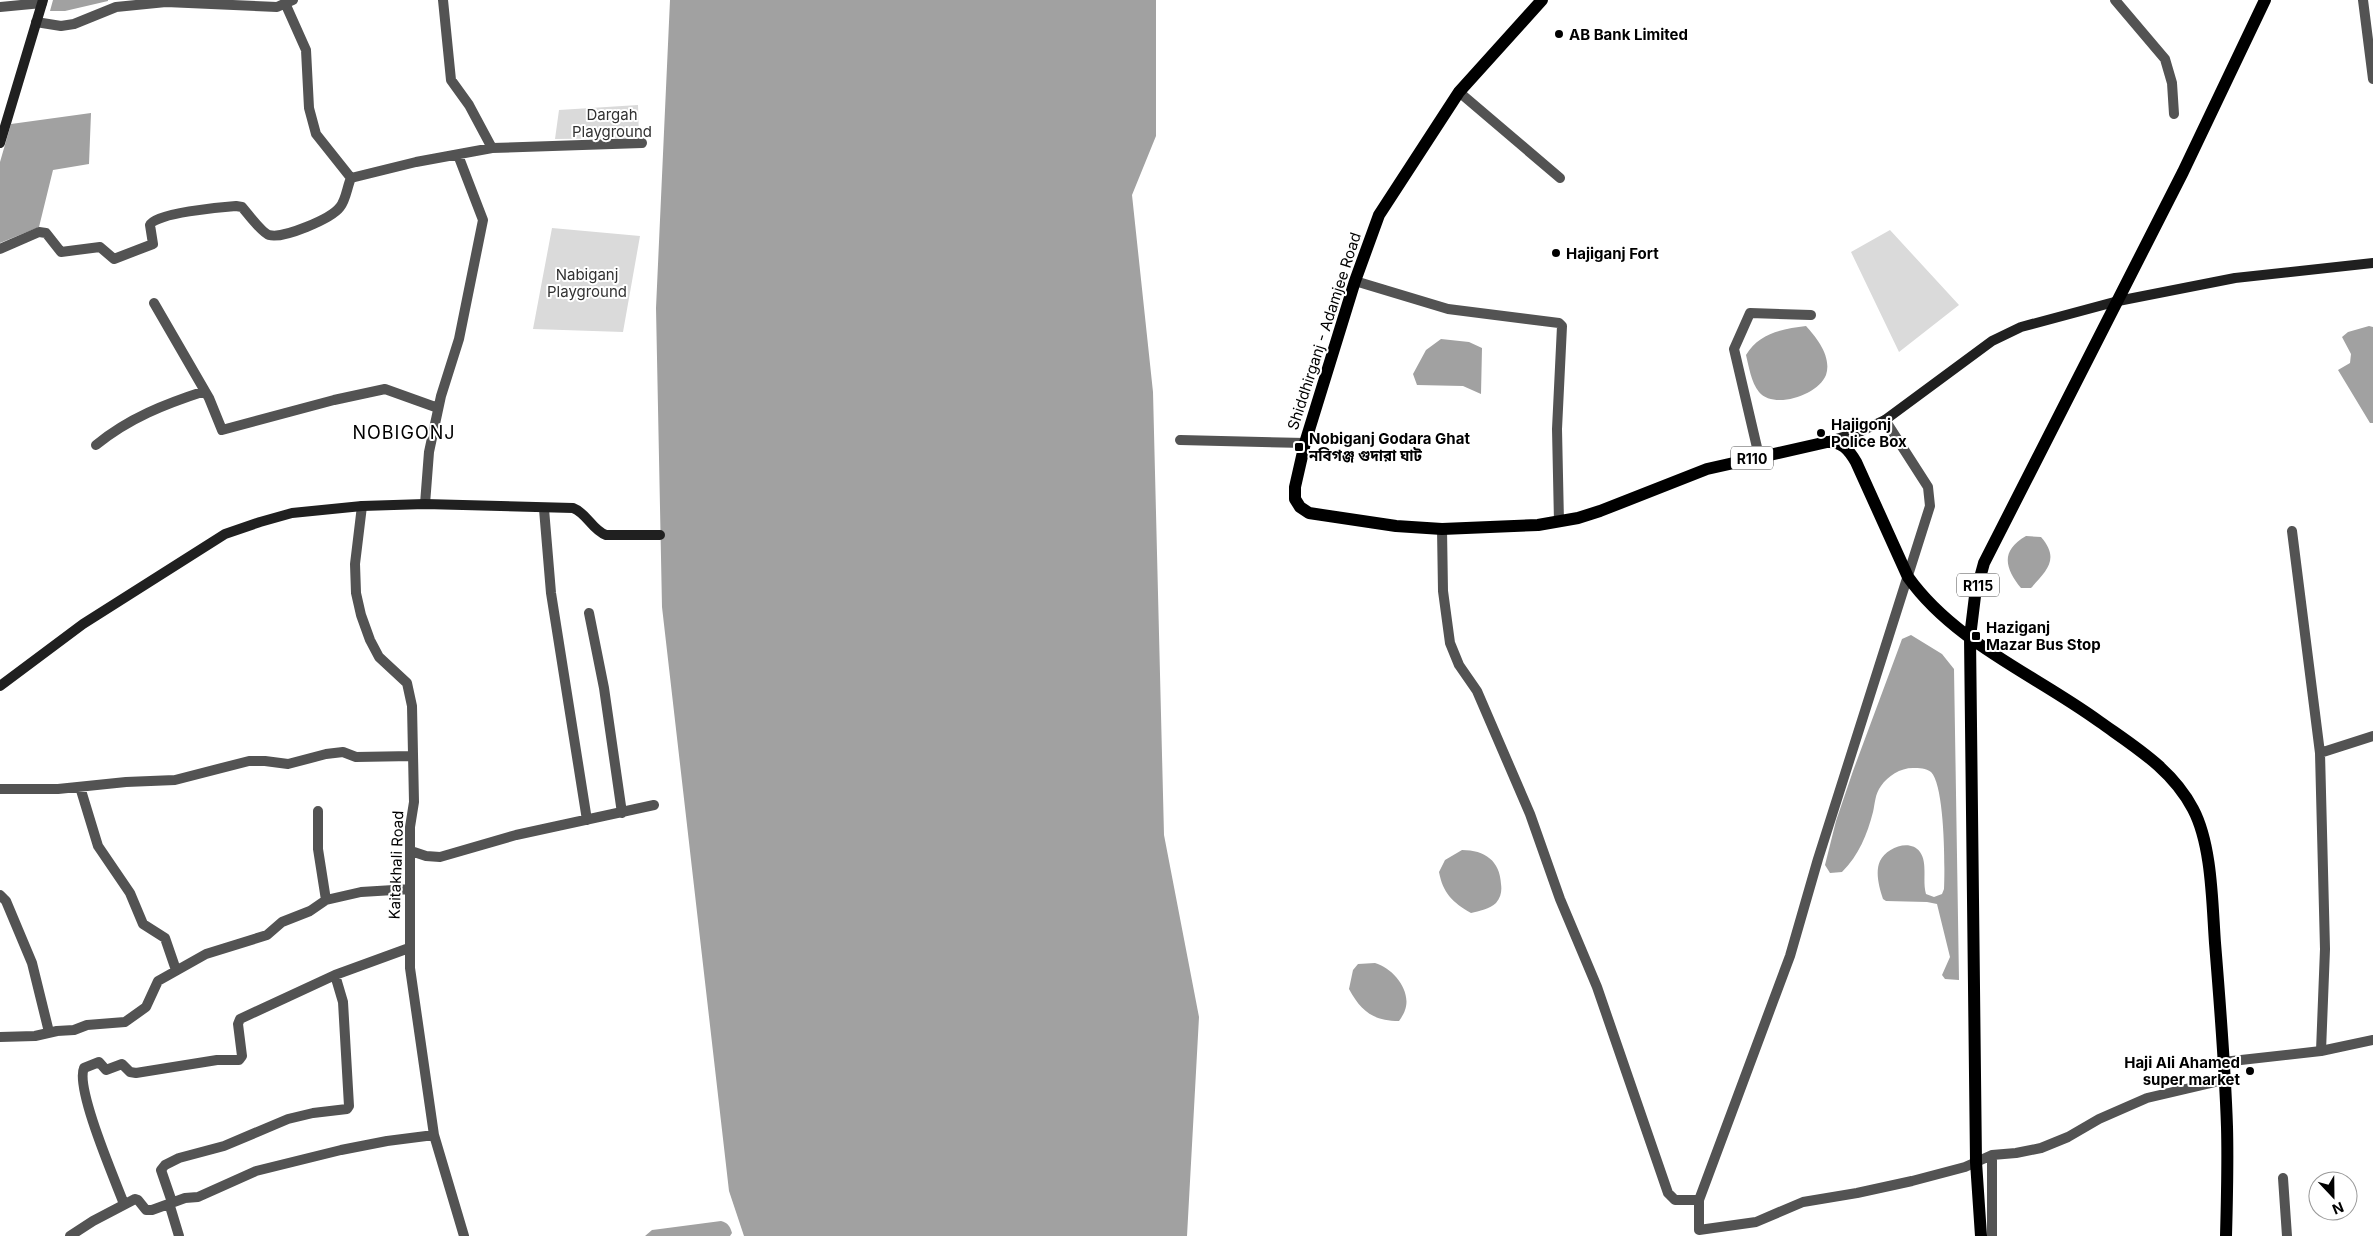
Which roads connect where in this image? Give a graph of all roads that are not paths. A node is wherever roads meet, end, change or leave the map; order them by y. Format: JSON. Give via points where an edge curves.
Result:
{"nodes":[{"id":1,"x":443,"y":0,"type":"edge"},
{"id":2,"x":1542,"y":0,"type":"edge"},
{"id":3,"x":2116,"y":0,"type":"edge"},
{"id":4,"x":2265,"y":0,"type":"edge"},
{"id":5,"x":2363,"y":0,"type":"edge"},
{"id":6,"x":41,"y":1,"type":"edge"},
{"id":7,"x":289,"y":2,"type":"edge"},
{"id":8,"x":0,"y":7,"type":"edge"},
{"id":9,"x":36,"y":22,"type":"junction"},
{"id":10,"x":2373,"y":79,"type":"edge"},
{"id":11,"x":1459,"y":92,"type":"junction"},
{"id":12,"x":2174,"y":114,"type":"dead end"},
{"id":13,"x":0,"y":143,"type":"edge"},
{"id":14,"x":642,"y":143,"type":"dead end"},
{"id":15,"x":492,"y":148,"type":"junction"},
{"id":16,"x":458,"y":155,"type":"junction"},
{"id":17,"x":351,"y":178,"type":"junction"},
{"id":18,"x":1560,"y":178,"type":"dead end"},
{"id":19,"x":0,"y":249,"type":"edge"},
{"id":20,"x":2373,"y":264,"type":"edge"},
{"id":21,"x":1355,"y":281,"type":"junction"},
{"id":22,"x":2118,"y":301,"type":"junction"},
{"id":23,"x":154,"y":303,"type":"dead end"},
{"id":24,"x":1811,"y":315,"type":"dead end"},
{"id":25,"x":205,"y":391,"type":"junction"},
{"id":26,"x":438,"y":408,"type":"junction"},
{"id":27,"x":1885,"y":420,"type":"junction"},
{"id":28,"x":1180,"y":440,"type":"dead end"},
{"id":29,"x":1827,"y":442,"type":"junction"},
{"id":30,"x":1305,"y":443,"type":"junction"},
{"id":31,"x":96,"y":444,"type":"dead end"},
{"id":32,"x":1759,"y":456,"type":"junction"},
{"id":33,"x":425,"y":504,"type":"junction"},
{"id":34,"x":362,"y":506,"type":"junction"},
{"id":35,"x":544,"y":509,"type":"junction"},
{"id":36,"x":1559,"y":522,"type":"junction"},
{"id":37,"x":1442,"y":529,"type":"junction"},
{"id":38,"x":2292,"y":530,"type":"dead end"},
{"id":39,"x":660,"y":535,"type":"dead end"},
{"id":40,"x":1908,"y":577,"type":"junction"},
{"id":41,"x":589,"y":613,"type":"dead end"},
{"id":42,"x":1970,"y":636,"type":"junction"},
{"id":43,"x":0,"y":686,"type":"edge"},
{"id":44,"x":2373,"y":736,"type":"edge"},
{"id":45,"x":2320,"y":753,"type":"junction"},
{"id":46,"x":413,"y":756,"type":"junction"},
{"id":47,"x":80,"y":787,"type":"junction"},
{"id":48,"x":0,"y":789,"type":"edge"},
{"id":49,"x":654,"y":806,"type":"dead end"},
{"id":50,"x":318,"y":811,"type":"dead end"},
{"id":51,"x":622,"y":812,"type":"junction"},
{"id":52,"x":586,"y":820,"type":"junction"},
{"id":53,"x":411,"y":851,"type":"junction"},
{"id":54,"x":410,"y":889,"type":"junction"},
{"id":55,"x":0,"y":896,"type":"edge"},
{"id":56,"x":326,"y":900,"type":"junction"},
{"id":57,"x":409,"y":948,"type":"junction"},
{"id":58,"x":176,"y":970,"type":"junction"},
{"id":59,"x":335,"y":975,"type":"junction"},
{"id":60,"x":49,"y":1032,"type":"junction"},
{"id":61,"x":0,"y":1036,"type":"edge"},
{"id":62,"x":2373,"y":1040,"type":"edge"},
{"id":63,"x":2321,"y":1051,"type":"junction"},
{"id":64,"x":2223,"y":1062,"type":"junction"},
{"id":65,"x":2224,"y":1080,"type":"junction"},
{"id":66,"x":434,"y":1135,"type":"junction"},
{"id":67,"x":1992,"y":1155,"type":"junction"},
{"id":68,"x":1976,"y":1162,"type":"junction"},
{"id":69,"x":2283,"y":1178,"type":"dead end"},
{"id":70,"x":1699,"y":1200,"type":"junction"},
{"id":71,"x":171,"y":1203,"type":"junction"},
{"id":72,"x":124,"y":1204,"type":"junction"},
{"id":73,"x":1700,"y":1233,"type":"edge"},
{"id":74,"x":70,"y":1236,"type":"edge"},
{"id":75,"x":178,"y":1236,"type":"edge"},
{"id":76,"x":464,"y":1236,"type":"edge"},
{"id":77,"x":1981,"y":1236,"type":"edge"},
{"id":78,"x":1992,"y":1236,"type":"edge"},
{"id":79,"x":2226,"y":1236,"type":"edge"},
{"id":80,"x":2287,"y":1236,"type":"edge"}],
"edges":[{"from":1,"to":15,"type":"street","via":[[451,80],[469,105]]},
{"from":2,"to":11,"type":"main road","name":"Shiddhirganj - Adamjee Road","number":"R110"},
{"from":3,"to":12,"type":"street","via":[[2166,59]]},
{"from":4,"to":22,"type":"main road","number":"R115"},
{"from":5,"to":10,"type":"street"},
{"from":6,"to":8,"type":"street"},
{"from":6,"to":9,"type":"main road"},
{"from":7,"to":9,"type":"street","via":[[276,7],[166,2],[116,7],[74,24],[61,26]]},
{"from":7,"to":17,"type":"street","via":[[306,50],[308,108],[316,134]]},
{"from":9,"to":13,"type":"main road"},
{"from":11,"to":18,"type":"street"},
{"from":11,"to":21,"type":"main road","name":"Shiddhirganj - Adamjee Road","number":"R110","via":[[1379,215]]},
{"from":14,"to":15,"type":"street"},
{"from":15,"to":16,"type":"street"},
{"from":16,"to":17,"type":"street"},
{"from":16,"to":26,"type":"street","via":[[483,220],[459,338]]},
{"from":17,"to":19,"type":"street","via":[[336,212],[313,226],[276,235],[267,234],[242,207],[236,206],[191,211],[154,220],[150,225],[153,244],[114,259],[100,247],[61,252],[46,233],[39,232]]},
{"from":20,"to":22,"type":"main road","via":[[2234,278]]},
{"from":21,"to":30,"type":"main road","name":"Shiddhirganj - Adamjee Road","number":"R110"},
{"from":21,"to":36,"type":"street","via":[[1448,309],[1559,323],[1562,326],[1557,429]]},
{"from":22,"to":27,"type":"main road","via":[[2003,334]]},
{"from":22,"to":42,"type":"main road","number":"R115","via":[[1984,563],[1975,596]]},
{"from":23,"to":25,"type":"street"},
{"from":24,"to":32,"type":"street","via":[[1750,313],[1734,349]]},
{"from":25,"to":26,"type":"street","via":[[222,430],[385,389]]},
{"from":25,"to":31,"type":"street","via":[[145,412]]},
{"from":26,"to":33,"type":"street","via":[[429,452]]},
{"from":27,"to":29,"type":"main road"},
{"from":27,"to":40,"type":"street","via":[[1914,463],[1930,495],[1930,506]]},
{"from":28,"to":30,"type":"street"},
{"from":29,"to":32,"type":"main road","name":"Shiddhirganj - Adamjee Road","number":"R110"},
{"from":29,"to":40,"type":"main road","via":[[1842,445],[1853,457]]},
{"from":30,"to":37,"type":"main road","name":"Shiddhirganj - Adamjee Road","number":"R110","via":[[1296,487],[1300,508],[1309,513],[1396,526]]},
{"from":32,"to":36,"type":"main road","name":"Shiddhirganj - Adamjee Road","number":"R110","via":[[1707,469],[1608,508]]},
{"from":33,"to":34,"type":"main road"},
{"from":33,"to":35,"type":"main road"},
{"from":34,"to":43,"type":"main road","via":[[292,513],[224,534],[83,624]]},
{"from":34,"to":46,"type":"street","name":"Kaitakhali Road","via":[[355,564],[356,592],[370,640],[379,657],[407,683],[412,706]]},
{"from":35,"to":39,"type":"main road","via":[[578,510],[606,536]]},
{"from":35,"to":52,"type":"street","via":[[551,593]]},
{"from":36,"to":37,"type":"main road","name":"Shiddhirganj - Adamjee Road","number":"R110"},
{"from":37,"to":70,"type":"street","via":[[1443,590],[1450,643],[1459,665],[1477,691],[1530,814],[1560,899],[1597,988],[1668,1193],[1674,1200]]},
{"from":38,"to":45,"type":"street"},
{"from":40,"to":42,"type":"main road","via":[[1952,624]]},
{"from":40,"to":70,"type":"street","via":[[1790,956]]},
{"from":41,"to":51,"type":"street","via":[[604,688]]},
{"from":42,"to":64,"type":"main road","via":[[2076,704],[2154,760],[2178,786],[2193,810],[2205,842]]},
{"from":42,"to":68,"type":"main road","number":"R115"},
{"from":44,"to":45,"type":"street"},
{"from":45,"to":63,"type":"street","via":[[2325,949]]},
{"from":46,"to":47,"type":"street","via":[[366,757],[343,752],[288,764],[249,761],[175,780]]},
{"from":46,"to":53,"type":"street","name":"Kaitakhali Road"},
{"from":47,"to":48,"type":"street"},
{"from":47,"to":58,"type":"street","via":[[98,846],[130,893],[143,924],[165,938]]},
{"from":49,"to":51,"type":"street"},
{"from":50,"to":56,"type":"street","via":[[318,848]]},
{"from":51,"to":52,"type":"street"},
{"from":52,"to":53,"type":"street","via":[[516,835],[440,857]]},
{"from":53,"to":54,"type":"street","name":"Kaitakhali Road"},
{"from":54,"to":56,"type":"street","via":[[361,892]]},
{"from":54,"to":57,"type":"street","name":"Kaitakhali Road"},
{"from":55,"to":60,"type":"street","via":[[6,901],[32,963]]},
{"from":56,"to":58,"type":"street","via":[[310,911],[282,922],[267,935],[206,954]]},
{"from":57,"to":59,"type":"street"},
{"from":57,"to":66,"type":"street","name":"Kaitakhali Road"},
{"from":58,"to":60,"type":"street","via":[[158,981],[146,1007],[125,1022]]},
{"from":59,"to":71,"type":"street","via":[[343,1002],[347,1109],[288,1119],[224,1146],[170,1162],[161,1170]]},
{"from":59,"to":72,"type":"street","via":[[240,1019],[242,1056],[239,1060],[217,1060],[136,1073],[120,1064],[106,1070],[99,1062],[84,1068],[82,1075],[93,1123]]},
{"from":60,"to":61,"type":"street","via":[[35,1036]]},
{"from":62,"to":63,"type":"street"},
{"from":63,"to":64,"type":"street"},
{"from":64,"to":65,"type":"main road"},
{"from":65,"to":67,"type":"street","via":[[2147,1098],[2041,1148]]},
{"from":65,"to":79,"type":"main road"},
{"from":66,"to":71,"type":"street","via":[[341,1150],[256,1171],[198,1197]]},
{"from":66,"to":76,"type":"street","name":"Kaitakhali Road"},
{"from":67,"to":68,"type":"street"},
{"from":67,"to":78,"type":"street"},
{"from":68,"to":73,"type":"street","via":[[1912,1181],[1804,1202],[1756,1222]]},
{"from":68,"to":77,"type":"main road","number":"R115"},
{"from":69,"to":80,"type":"street"},
{"from":70,"to":73,"type":"street"},
{"from":71,"to":72,"type":"street","via":[[152,1210],[146,1210],[138,1200]]},
{"from":71,"to":75,"type":"street"},
{"from":72,"to":74,"type":"street"}]}
